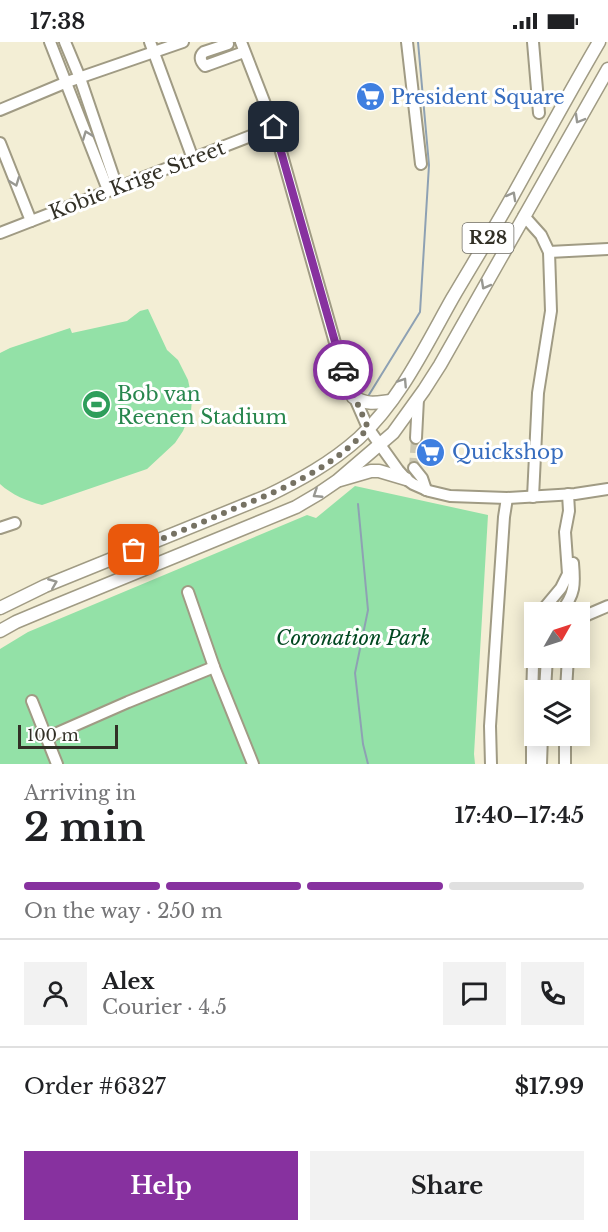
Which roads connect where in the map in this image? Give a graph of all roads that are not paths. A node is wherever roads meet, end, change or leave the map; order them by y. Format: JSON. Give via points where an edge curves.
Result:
{"nodes":[{"id":1,"x":50,"y":42,"type":"edge"},
{"id":2,"x":64,"y":42,"type":"edge"},
{"id":3,"x":183,"y":42,"type":"edge"},
{"id":4,"x":407,"y":42,"type":"edge"},
{"id":5,"x":533,"y":42,"type":"edge"},
{"id":6,"x":599,"y":42,"type":"edge"},
{"id":7,"x":228,"y":44,"type":"dead end"},
{"id":8,"x":152,"y":47,"type":"edge"},
{"id":9,"x":243,"y":47,"type":"edge"},
{"id":10,"x":608,"y":69,"type":"edge"},
{"id":11,"x":80,"y":78,"type":"junction"},
{"id":12,"x":67,"y":82,"type":"junction"},
{"id":13,"x":0,"y":110,"type":"edge"},
{"id":14,"x":539,"y":113,"type":"dead end"},
{"id":15,"x":274,"y":127,"type":"junction"},
{"id":16,"x":0,"y":143,"type":"edge"},
{"id":17,"x":194,"y":159,"type":"junction"},
{"id":18,"x":421,"y":164,"type":"dead end"},
{"id":19,"x":113,"y":188,"type":"junction"},
{"id":20,"x":524,"y":216,"type":"junction"},
{"id":21,"x":31,"y":221,"type":"junction"},
{"id":22,"x":0,"y":233,"type":"edge"},
{"id":23,"x":608,"y":249,"type":"edge"},
{"id":24,"x":549,"y":252,"type":"junction"},
{"id":25,"x":353,"y":397,"type":"junction"},
{"id":26,"x":418,"y":399,"type":"junction"},
{"id":27,"x":391,"y":401,"type":"junction"},
{"id":28,"x":368,"y":428,"type":"junction"},
{"id":29,"x":416,"y":438,"type":"tunnel mouth"},
{"id":30,"x":379,"y":444,"type":"junction"},
{"id":31,"x":414,"y":468,"type":"tunnel mouth"},
{"id":32,"x":406,"y":479,"type":"junction"},
{"id":33,"x":337,"y":481,"type":"junction"},
{"id":34,"x":608,"y":489,"type":"edge"},
{"id":35,"x":426,"y":490,"type":"junction"},
{"id":36,"x":571,"y":494,"type":"junction"},
{"id":37,"x":533,"y":497,"type":"junction"},
{"id":38,"x":507,"y":498,"type":"junction"},
{"id":39,"x":15,"y":524,"type":"dead end"},
{"id":40,"x":0,"y":528,"type":"edge"},
{"id":41,"x":188,"y":592,"type":"dead end"},
{"id":42,"x":550,"y":602,"type":"edge"},
{"id":43,"x":568,"y":602,"type":"edge"},
{"id":44,"x":608,"y":606,"type":"edge"},
{"id":45,"x":0,"y":608,"type":"edge"},
{"id":46,"x":590,"y":614,"type":"edge"},
{"id":47,"x":0,"y":632,"type":"edge"},
{"id":48,"x":214,"y":667,"type":"junction"},
{"id":49,"x":533,"y":668,"type":"edge"},
{"id":50,"x":564,"y":668,"type":"edge"},
{"id":51,"x":567,"y":668,"type":"edge"},
{"id":52,"x":567,"y":672,"type":"junction"},
{"id":53,"x":567,"y":680,"type":"edge"},
{"id":54,"x":32,"y":701,"type":"dead end"},
{"id":55,"x":46,"y":738,"type":"junction"},
{"id":56,"x":542,"y":746,"type":"edge"},
{"id":57,"x":565,"y":746,"type":"edge"},
{"id":58,"x":57,"y":764,"type":"edge"},
{"id":59,"x":253,"y":764,"type":"edge"},
{"id":60,"x":491,"y":764,"type":"edge"},
{"id":61,"x":532,"y":764,"type":"edge"},
{"id":62,"x":541,"y":764,"type":"edge"},
{"id":63,"x":565,"y":764,"type":"edge"}],
"edges":[{"from":1,"to":12,"type":"street"},
{"from":2,"to":11,"type":"street"},
{"from":3,"to":8,"type":"street"},
{"from":4,"to":18,"type":"street"},
{"from":5,"to":14,"type":"street"},
{"from":27,"to":6,"type":"main road","number":"R28","one_way":true},
{"from":7,"to":9,"type":"street","via":[[204,52],[202,64],[208,65]]},
{"from":8,"to":11,"type":"street"},
{"from":8,"to":17,"type":"street"},
{"from":9,"to":15,"type":"street"},
{"from":10,"to":20,"type":"main road","number":"R28","one_way":true},
{"from":11,"to":12,"type":"street"},
{"from":11,"to":19,"type":"street"},
{"from":12,"to":13,"type":"street"},
{"from":19,"to":12,"type":"street","one_way":true},
{"from":15,"to":17,"type":"street","name":"Kobie Krige Street"},
{"from":15,"to":25,"type":"street"},
{"from":16,"to":21,"type":"street","one_way":true},
{"from":17,"to":19,"type":"street","name":"Kobie Krige Street"},
{"from":19,"to":21,"type":"street","name":"Kobie Krige Street"},
{"from":20,"to":24,"type":"street","via":[[542,235]]},
{"from":20,"to":26,"type":"main road","number":"R28","one_way":true},
{"from":21,"to":22,"type":"street","name":"Kobie Krige Street"},
{"from":23,"to":24,"type":"street"},
{"from":24,"to":37,"type":"street","via":[[551,311],[538,393]]},
{"from":25,"to":27,"type":"main road","via":[[374,404]]},
{"from":25,"to":28,"type":"street"},
{"from":26,"to":29,"type":"street"},
{"from":26,"to":30,"type":"main road","number":"R28","via":[[393,433]]},
{"from":27,"to":28,"type":"main road","number":"R28"},
{"from":28,"to":30,"type":"street"},
{"from":45,"to":28,"type":"main road","number":"R28","one_way":true,"via":[[294,483],[327,464]]},
{"from":30,"to":32,"type":"street"},
{"from":30,"to":33,"type":"main road","number":"R28"},
{"from":31,"to":35,"type":"street"},
{"from":32,"to":33,"type":"main road","via":[[371,471]]},
{"from":32,"to":35,"type":"street"},
{"from":33,"to":47,"type":"main road","number":"R28","one_way":true,"via":[[280,514],[46,609]]},
{"from":34,"to":36,"type":"street"},
{"from":35,"to":38,"type":"street","via":[[450,496]]},
{"from":36,"to":37,"type":"street"},
{"from":36,"to":42,"type":"street","via":[[566,532],[567,574]]},
{"from":36,"to":43,"type":"street","via":[[576,512],[571,545],[574,586]]},
{"from":37,"to":38,"type":"street"},
{"from":38,"to":60,"type":"street","via":[[490,726]]},
{"from":39,"to":40,"type":"street"},
{"from":41,"to":48,"type":"street"},
{"from":44,"to":46,"type":"street"},
{"from":48,"to":55,"type":"street"},
{"from":48,"to":59,"type":"street"},
{"from":49,"to":61,"type":"street"},
{"from":50,"to":52,"type":"street"},
{"from":51,"to":52,"type":"street"},
{"from":52,"to":53,"type":"street"},
{"from":54,"to":55,"type":"street"},
{"from":55,"to":58,"type":"street"},
{"from":56,"to":62,"type":"street"},
{"from":57,"to":63,"type":"street"}]}
